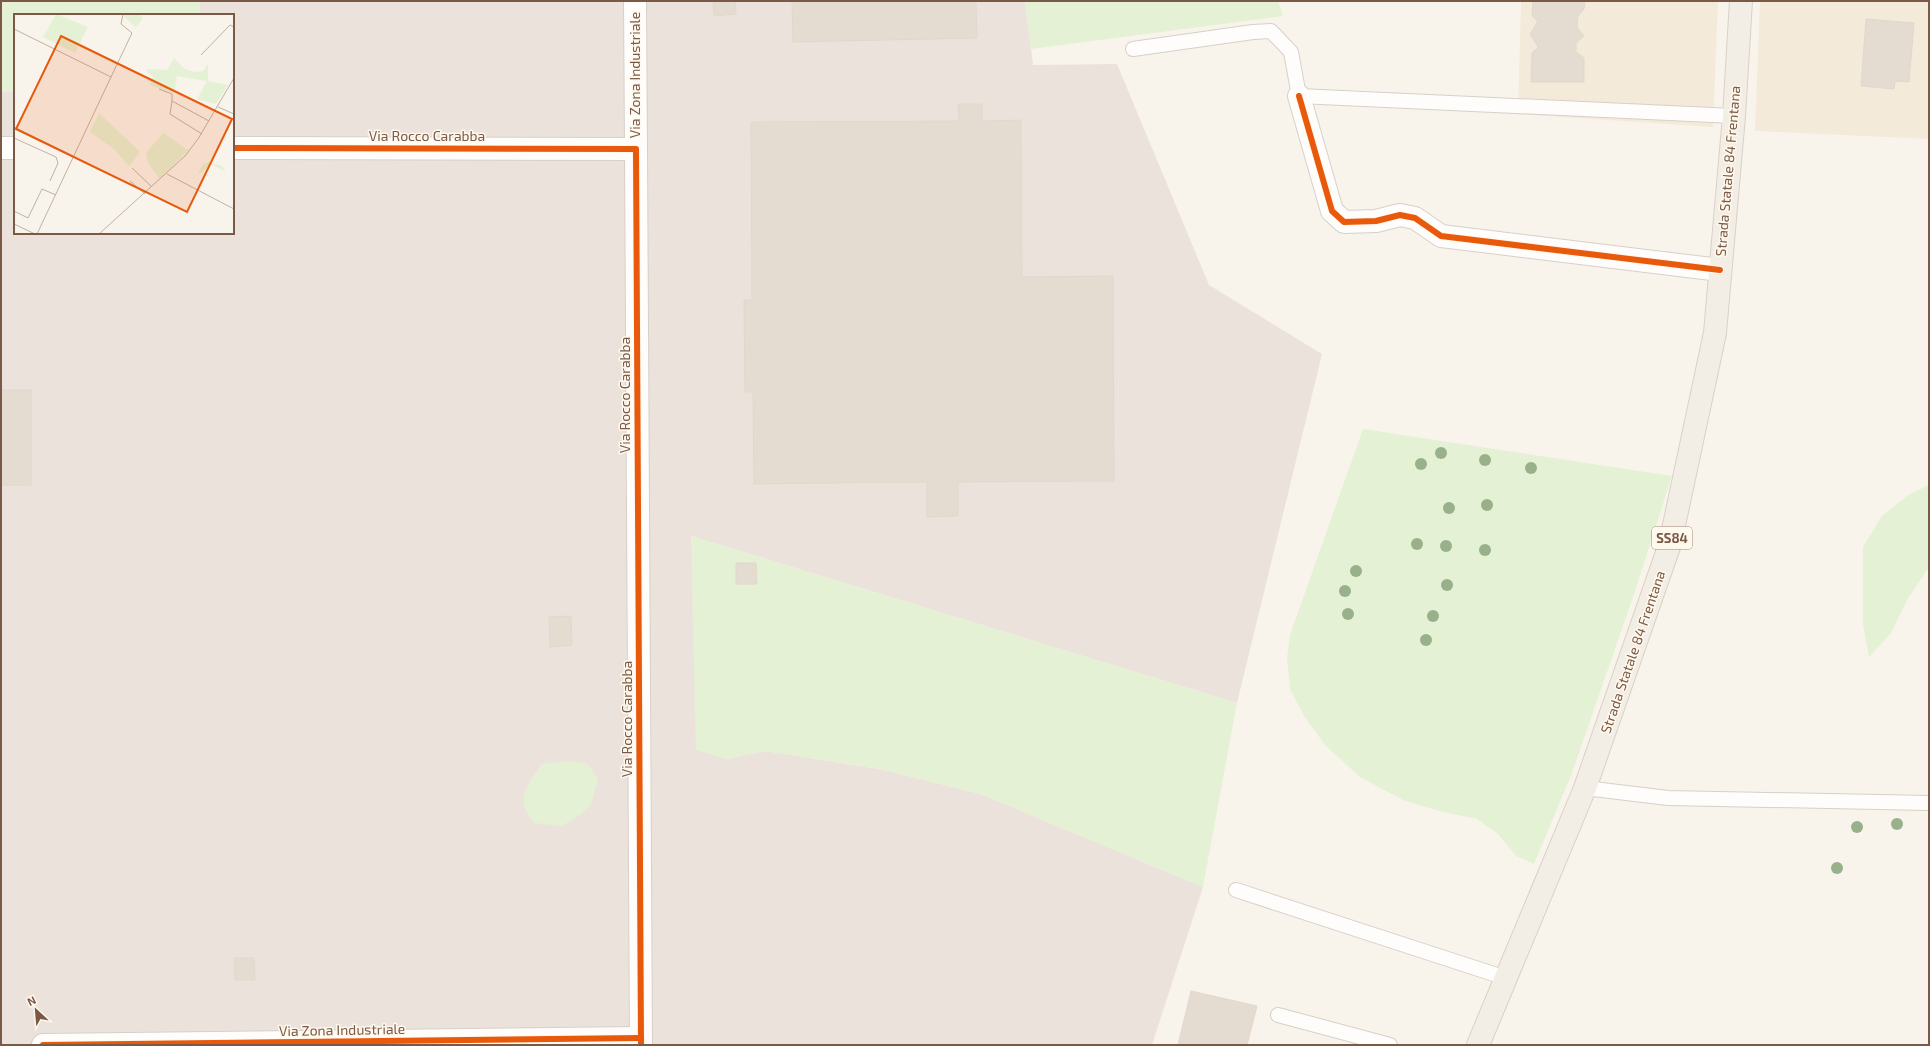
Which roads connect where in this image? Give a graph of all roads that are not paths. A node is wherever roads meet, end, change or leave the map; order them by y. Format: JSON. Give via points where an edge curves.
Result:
{"nodes":[{"id":1,"x":635,"y":1,"type":"edge"},
{"id":2,"x":1741,"y":1,"type":"edge"},
{"id":3,"x":1133,"y":49,"type":"dead end"},
{"id":4,"x":1299,"y":96,"type":"junction"},
{"id":5,"x":1734,"y":116,"type":"junction"},
{"id":6,"x":1,"y":148,"type":"edge"},
{"id":7,"x":14,"y":148,"type":"edge"},
{"id":8,"x":234,"y":148,"type":"edge"},
{"id":9,"x":636,"y":149,"type":"junction"},
{"id":10,"x":1720,"y":270,"type":"junction"},
{"id":11,"x":1585,"y":788,"type":"junction"},
{"id":12,"x":1929,"y":803,"type":"edge"},
{"id":13,"x":1236,"y":890,"type":"dead end"},
{"id":14,"x":1506,"y":978,"type":"junction"},
{"id":15,"x":1278,"y":1015,"type":"dead end"},
{"id":16,"x":641,"y":1042,"type":"edge"},
{"id":17,"x":424,"y":1043,"type":"edge"},
{"id":18,"x":43,"y":1045,"type":"edge"},
{"id":19,"x":1390,"y":1045,"type":"edge"},
{"id":20,"x":1478,"y":1045,"type":"edge"}],
"edges":[{"from":1,"to":9,"type":"street","name":"Via Zona Industriale"},
{"from":2,"to":5,"type":"main road","name":"Strada Statale 84 Frentana","number":"SS84"},
{"from":3,"to":4,"type":"lane","via":[[1271,31],[1291,52]]},
{"from":4,"to":5,"type":"lane"},
{"from":4,"to":10,"type":"street","via":[[1332,211],[1344,222],[1376,221],[1400,215],[1415,218],[1440,236]]},
{"from":5,"to":10,"type":"main road","name":"Strada Statale 84 Frentana","number":"SS84"},
{"from":6,"to":7,"type":"street"},
{"from":8,"to":9,"type":"street","name":"Via Rocco Carabba"},
{"from":9,"to":16,"type":"street","name":"Via Rocco Carabba"},
{"from":10,"to":11,"type":"main road","name":"Strada Statale 84 Frentana","number":"SS84","via":[[1715,333],[1670,544]]},
{"from":11,"to":12,"type":"lane","via":[[1668,798]]},
{"from":11,"to":14,"type":"main road","name":"Strada Statale 84 Frentana","number":"SS84"},
{"from":13,"to":14,"type":"lane"},
{"from":14,"to":20,"type":"main road","name":"Strada Statale 84 Frentana","number":"SS84"},
{"from":15,"to":19,"type":"lane"},
{"from":16,"to":17,"type":"street","name":"Via Zona Industriale"},
{"from":17,"to":18,"type":"street","name":"Via Zona Industriale"}]}
